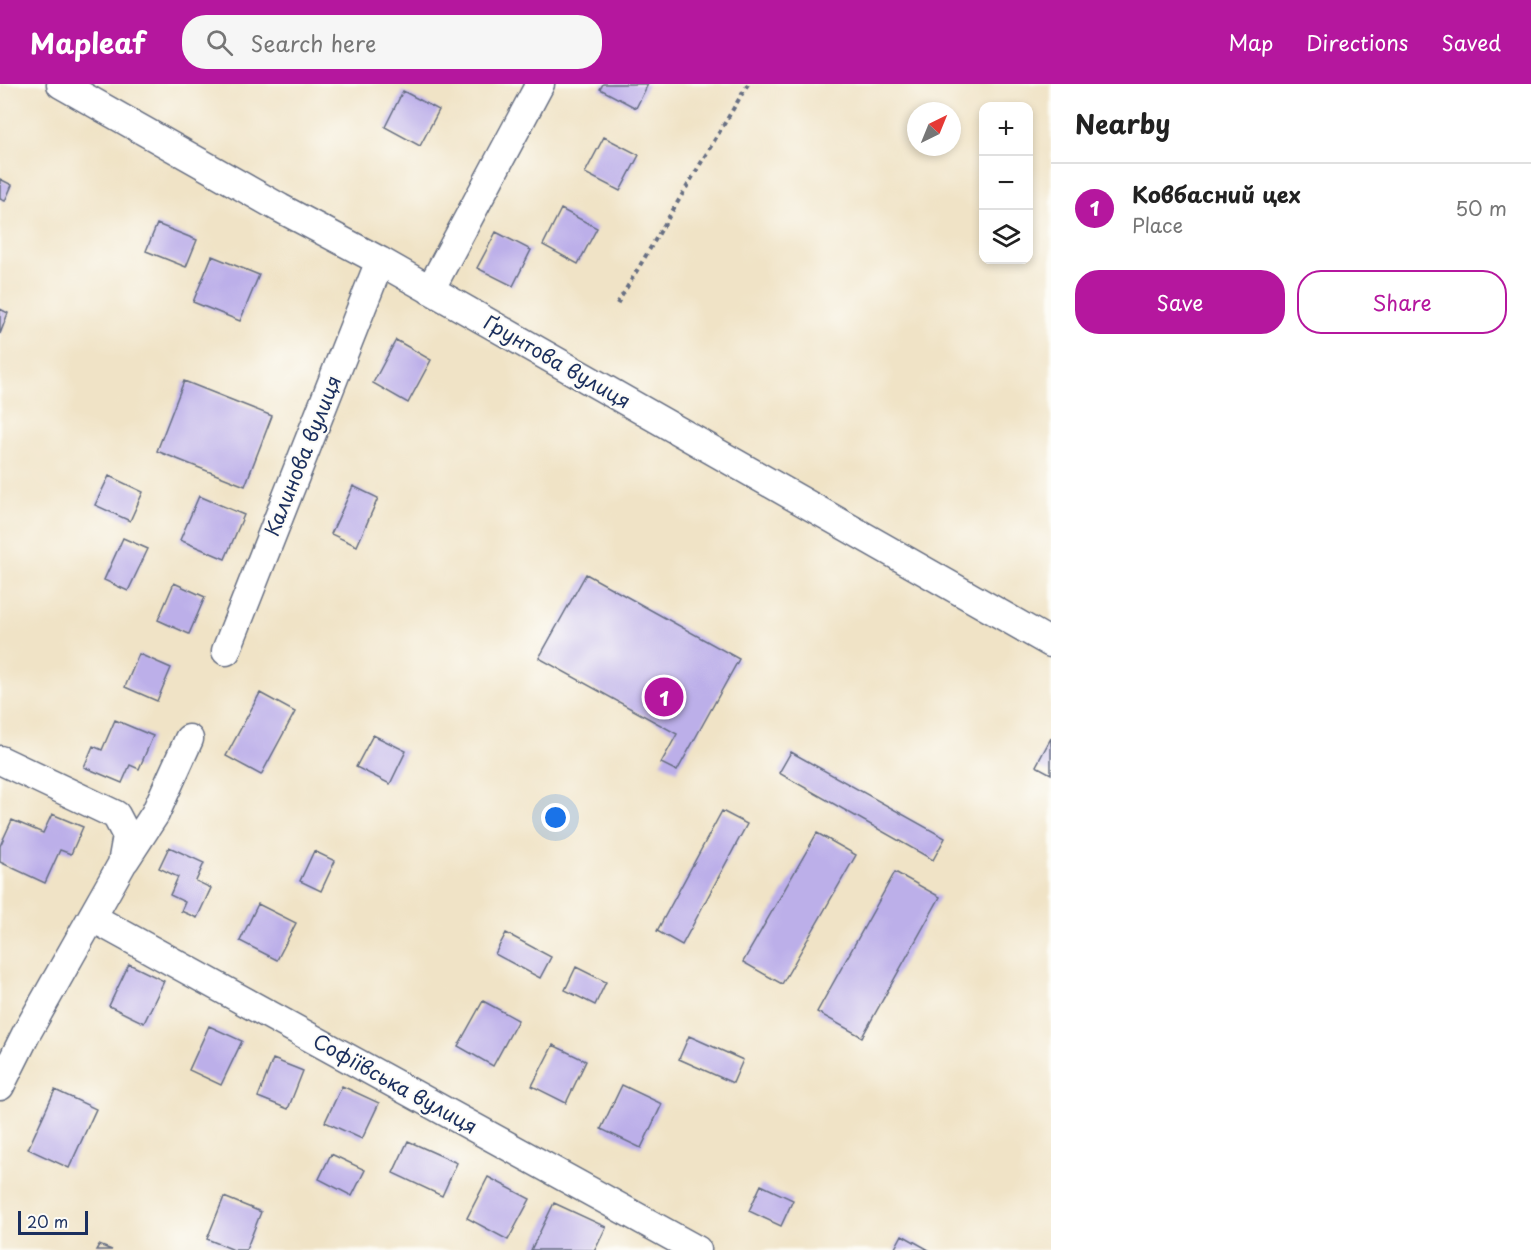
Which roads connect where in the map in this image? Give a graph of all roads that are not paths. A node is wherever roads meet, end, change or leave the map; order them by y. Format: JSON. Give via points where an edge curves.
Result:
{"nodes":[{"id":1,"x":61,"y":84,"type":"edge"},
{"id":2,"x":540,"y":84,"type":"edge"},
{"id":3,"x":380,"y":261,"type":"junction"},
{"id":4,"x":430,"y":290,"type":"junction"},
{"id":5,"x":1051,"y":643,"type":"edge"},
{"id":6,"x":226,"y":651,"type":"dead end"},
{"id":7,"x":189,"y":740,"type":"dead end"},
{"id":8,"x":0,"y":760,"type":"edge"},
{"id":9,"x":122,"y":864,"type":"junction"},
{"id":10,"x":93,"y":918,"type":"junction"},
{"id":11,"x":0,"y":1086,"type":"edge"},
{"id":12,"x":698,"y":1250,"type":"edge"}],
"edges":[{"from":1,"to":3,"type":"street","name":"Ґрунтова вулиця"},
{"from":2,"to":4,"type":"street"},
{"from":3,"to":4,"type":"street","name":"Ґрунтова вулиця"},
{"from":3,"to":6,"type":"street","name":"Калинова вулиця"},
{"from":4,"to":5,"type":"street","name":"Ґрунтова вулиця"},
{"from":7,"to":9,"type":"street","via":[[155,814]]},
{"from":8,"to":9,"type":"street","via":[[116,815],[127,836]]},
{"from":9,"to":10,"type":"street"},
{"from":10,"to":11,"type":"street"},
{"from":10,"to":12,"type":"street","name":"Софіївська вулиця"}]}
